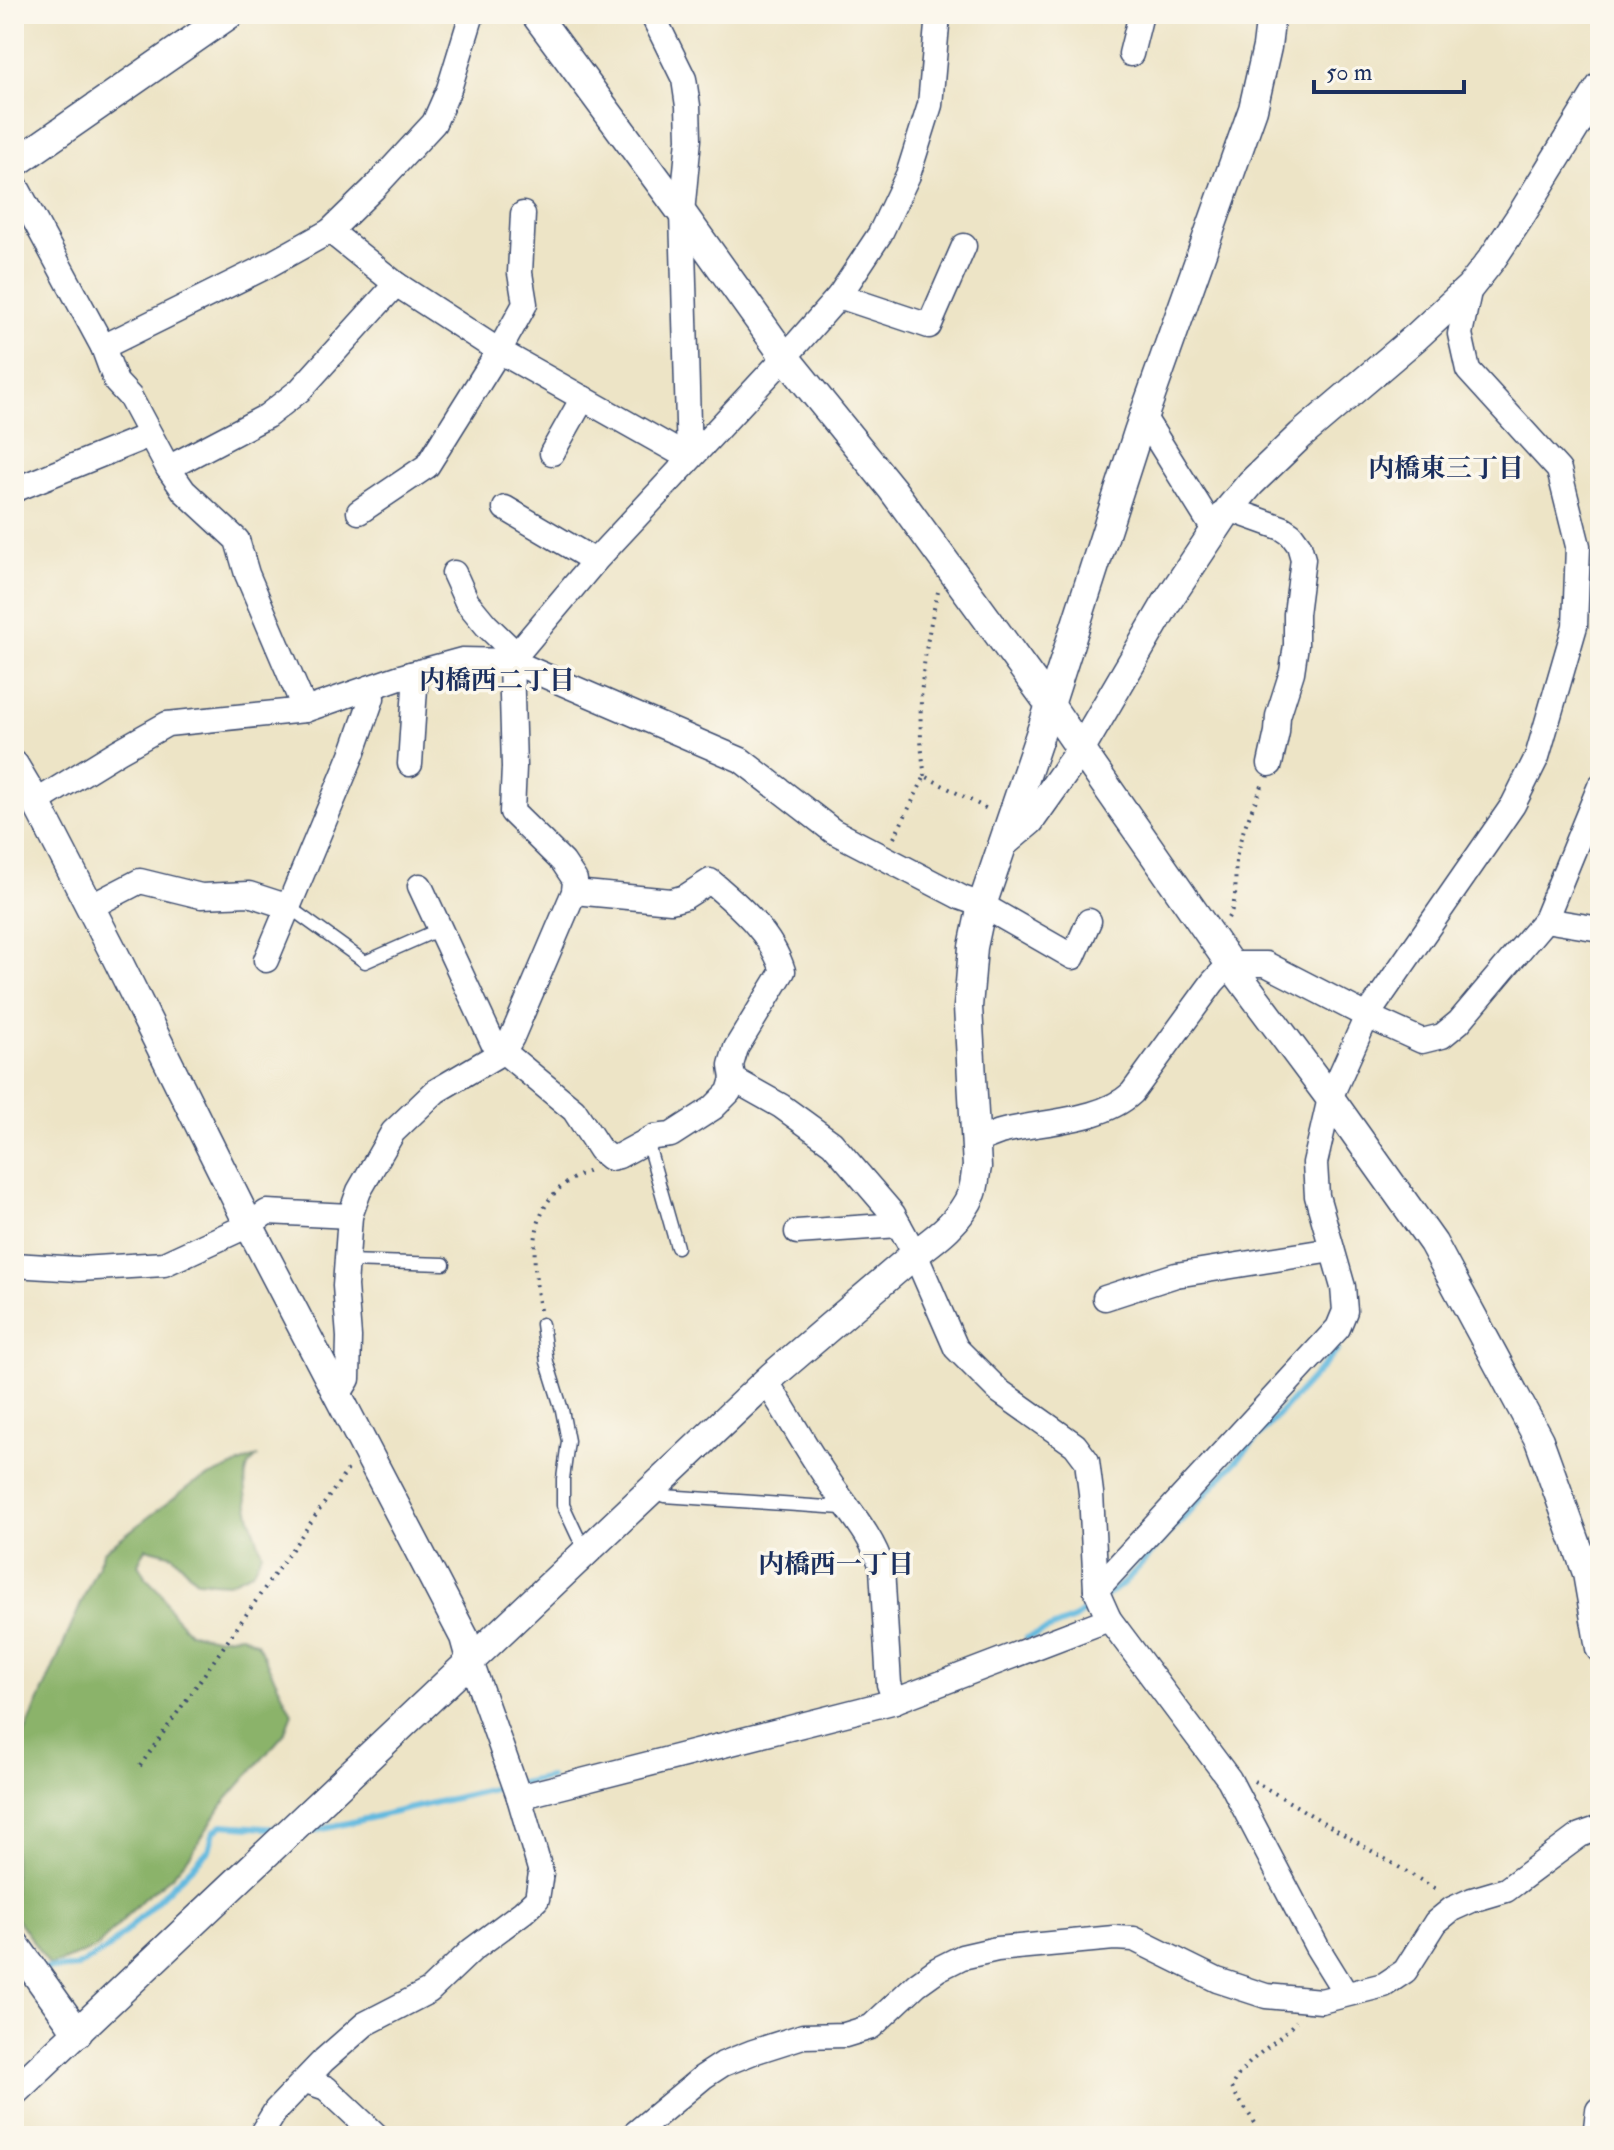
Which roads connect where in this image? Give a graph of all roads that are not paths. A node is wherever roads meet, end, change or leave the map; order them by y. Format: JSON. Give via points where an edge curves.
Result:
{"nodes":[{"id":1,"x":230,"y":14,"type":"edge"},
{"id":2,"x":472,"y":14,"type":"edge"},
{"id":3,"x":535,"y":14,"type":"edge"},
{"id":4,"x":652,"y":14,"type":"edge"},
{"id":5,"x":938,"y":14,"type":"edge"},
{"id":6,"x":1141,"y":14,"type":"edge"},
{"id":7,"x":1271,"y":14,"type":"edge"},
{"id":8,"x":1131,"y":54,"type":"dead end"},
{"id":9,"x":1600,"y":87,"type":"edge"},
{"id":10,"x":14,"y":164,"type":"edge"},
{"id":11,"x":14,"y":182,"type":"edge"},
{"id":12,"x":682,"y":213,"type":"junction"},
{"id":13,"x":523,"y":214,"type":"dead end"},
{"id":14,"x":330,"y":231,"type":"junction"},
{"id":15,"x":964,"y":246,"type":"dead end"},
{"id":16,"x":396,"y":284,"type":"junction"},
{"id":17,"x":1470,"y":287,"type":"junction"},
{"id":18,"x":839,"y":296,"type":"junction"},
{"id":19,"x":103,"y":347,"type":"junction"},
{"id":20,"x":499,"y":351,"type":"junction"},
{"id":21,"x":785,"y":357,"type":"junction"},
{"id":22,"x":583,"y":398,"type":"junction"},
{"id":23,"x":1143,"y":416,"type":"junction"},
{"id":24,"x":150,"y":435,"type":"junction"},
{"id":25,"x":552,"y":453,"type":"dead end"},
{"id":26,"x":689,"y":458,"type":"junction"},
{"id":27,"x":168,"y":468,"type":"junction"},
{"id":28,"x":14,"y":490,"type":"edge"},
{"id":29,"x":505,"y":508,"type":"dead end"},
{"id":30,"x":359,"y":512,"type":"dead end"},
{"id":31,"x":1221,"y":520,"type":"junction"},
{"id":32,"x":595,"y":561,"type":"junction"},
{"id":33,"x":454,"y":573,"type":"dead end"},
{"id":34,"x":513,"y":658,"type":"junction"},
{"id":35,"x":410,"y":674,"type":"junction"},
{"id":36,"x":369,"y":688,"type":"junction"},
{"id":37,"x":1050,"y":705,"type":"junction"},
{"id":38,"x":305,"y":710,"type":"junction"},
{"id":39,"x":1081,"y":749,"type":"junction"},
{"id":40,"x":410,"y":764,"type":"dead end"},
{"id":41,"x":1270,"y":764,"type":"road end"},
{"id":42,"x":14,"y":765,"type":"edge"},
{"id":43,"x":1600,"y":786,"type":"edge"},
{"id":44,"x":36,"y":802,"type":"junction"},
{"id":45,"x":1007,"y":832,"type":"junction"},
{"id":46,"x":420,"y":886,"type":"dead end"},
{"id":47,"x":574,"y":892,"type":"junction"},
{"id":48,"x":982,"y":905,"type":"junction"},
{"id":49,"x":90,"y":907,"type":"junction"},
{"id":50,"x":289,"y":907,"type":"junction"},
{"id":51,"x":1545,"y":920,"type":"junction"},
{"id":52,"x":1089,"y":921,"type":"dead end"},
{"id":53,"x":440,"y":929,"type":"junction"},
{"id":54,"x":1600,"y":929,"type":"edge"},
{"id":55,"x":266,"y":960,"type":"dead end"},
{"id":56,"x":1230,"y":964,"type":"junction"},
{"id":57,"x":1367,"y":1016,"type":"junction"},
{"id":58,"x":504,"y":1051,"type":"junction"},
{"id":59,"x":733,"y":1079,"type":"junction"},
{"id":60,"x":1330,"y":1098,"type":"junction"},
{"id":61,"x":647,"y":1141,"type":"junction"},
{"id":62,"x":977,"y":1141,"type":"junction"},
{"id":63,"x":350,"y":1216,"type":"junction"},
{"id":64,"x":249,"y":1225,"type":"junction"},
{"id":65,"x":899,"y":1225,"type":"junction"},
{"id":66,"x":797,"y":1232,"type":"dead end"},
{"id":67,"x":677,"y":1247,"type":"dead end"},
{"id":68,"x":1332,"y":1250,"type":"junction"},
{"id":69,"x":915,"y":1254,"type":"junction"},
{"id":70,"x":347,"y":1261,"type":"junction"},
{"id":71,"x":444,"y":1264,"type":"dead end"},
{"id":72,"x":14,"y":1265,"type":"edge"},
{"id":73,"x":1105,"y":1298,"type":"dead end"},
{"id":74,"x":542,"y":1324,"type":"road end"},
{"id":75,"x":764,"y":1383,"type":"junction"},
{"id":76,"x":338,"y":1395,"type":"junction"},
{"id":77,"x":655,"y":1487,"type":"junction"},
{"id":78,"x":847,"y":1506,"type":"junction"},
{"id":79,"x":587,"y":1552,"type":"junction"},
{"id":80,"x":1096,"y":1590,"type":"junction"},
{"id":81,"x":1109,"y":1619,"type":"junction"},
{"id":82,"x":1600,"y":1648,"type":"edge"},
{"id":83,"x":471,"y":1662,"type":"junction"},
{"id":84,"x":895,"y":1701,"type":"junction"},
{"id":85,"x":519,"y":1797,"type":"junction"},
{"id":86,"x":1600,"y":1828,"type":"edge"},
{"id":87,"x":14,"y":1943,"type":"edge"},
{"id":88,"x":1346,"y":1994,"type":"junction"},
{"id":89,"x":78,"y":2033,"type":"junction"},
{"id":90,"x":306,"y":2081,"type":"junction"},
{"id":91,"x":14,"y":2092,"type":"edge"},
{"id":92,"x":1600,"y":2111,"type":"edge"},
{"id":93,"x":260,"y":2136,"type":"edge"},
{"id":94,"x":377,"y":2136,"type":"edge"},
{"id":95,"x":632,"y":2136,"type":"edge"},
{"id":96,"x":1597,"y":2136,"type":"edge"}],
"edges":[{"from":1,"to":10,"type":"street"},
{"from":2,"to":14,"type":"street","via":[[434,123]]},
{"from":3,"to":12,"type":"street"},
{"from":4,"to":12,"type":"street","via":[[684,79],[689,139]]},
{"from":5,"to":18,"type":"street","via":[[930,105],[908,175],[880,234]]},
{"from":6,"to":8,"type":"street"},
{"from":7,"to":23,"type":"street","via":[[1253,109]]},
{"from":9,"to":17,"type":"street"},
{"from":11,"to":19,"type":"street"},
{"from":12,"to":21,"type":"street"},
{"from":12,"to":26,"type":"street"},
{"from":13,"to":20,"type":"street","via":[[520,273],[525,304]]},
{"from":14,"to":16,"type":"street"},
{"from":14,"to":19,"type":"street"},
{"from":15,"to":18,"type":"street","via":[[929,326]]},
{"from":16,"to":20,"type":"street"},
{"from":16,"to":27,"type":"street","via":[[300,390],[267,416]]},
{"from":17,"to":31,"type":"street","via":[[1301,435]]},
{"from":17,"to":57,"type":"street","via":[[1460,334],[1468,370],[1559,470],[1578,546],[1575,626],[1537,757],[1513,805]]},
{"from":18,"to":21,"type":"street"},
{"from":19,"to":24,"type":"street","via":[[116,382]]},
{"from":20,"to":22,"type":"street"},
{"from":20,"to":30,"type":"street","via":[[427,466]]},
{"from":21,"to":26,"type":"street"},
{"from":21,"to":37,"type":"street","via":[[892,489]]},
{"from":22,"to":25,"type":"street"},
{"from":22,"to":26,"type":"street"},
{"from":23,"to":31,"type":"street"},
{"from":23,"to":37,"type":"street"},
{"from":24,"to":27,"type":"street"},
{"from":24,"to":28,"type":"street"},
{"from":26,"to":32,"type":"street"},
{"from":27,"to":38,"type":"street","via":[[184,491],[237,540]]},
{"from":29,"to":32,"type":"street"},
{"from":31,"to":39,"type":"street"},
{"from":31,"to":41,"type":"street","via":[[1282,528],[1299,545],[1303,559],[1292,672]]},
{"from":32,"to":34,"type":"street"},
{"from":33,"to":34,"type":"street","via":[[467,602]]},
{"from":34,"to":35,"type":"street","via":[[462,660]]},
{"from":34,"to":47,"type":"street","via":[[512,812],[563,862],[575,880]]},
{"from":34,"to":48,"type":"street","via":[[741,760],[833,831]]},
{"from":35,"to":36,"type":"street"},
{"from":35,"to":40,"type":"street","via":[[415,688]]},
{"from":36,"to":38,"type":"street"},
{"from":36,"to":50,"type":"street","via":[[372,698]]},
{"from":37,"to":39,"type":"street"},
{"from":37,"to":45,"type":"street"},
{"from":38,"to":44,"type":"street","via":[[167,724]]},
{"from":39,"to":45,"type":"street","via":[[1030,821]]},
{"from":39,"to":56,"type":"street"},
{"from":42,"to":44,"type":"street"},
{"from":43,"to":51,"type":"street"},
{"from":44,"to":49,"type":"street"},
{"from":45,"to":48,"type":"street"},
{"from":46,"to":53,"type":"street"},
{"from":47,"to":58,"type":"street"},
{"from":47,"to":59,"type":"street","via":[[671,901],[710,881],[754,923],[779,956],[783,971],[736,1048]]},
{"from":48,"to":52,"type":"street","via":[[1073,957]]},
{"from":48,"to":62,"type":"street","via":[[968,1007]]},
{"from":49,"to":50,"type":"street","via":[[140,881],[201,896],[249,894]]},
{"from":49,"to":64,"type":"street"},
{"from":50,"to":53,"type":"lane","via":[[365,962]]},
{"from":50,"to":55,"type":"street"},
{"from":51,"to":54,"type":"street"},
{"from":51,"to":57,"type":"street","via":[[1442,1036],[1422,1041]]},
{"from":53,"to":58,"type":"street","via":[[493,1043]]},
{"from":56,"to":57,"type":"street","via":[[1266,964]]},
{"from":56,"to":60,"type":"street"},
{"from":56,"to":62,"type":"street","via":[[1122,1102]]},
{"from":57,"to":60,"type":"street"},
{"from":58,"to":61,"type":"street","via":[[574,1110],[610,1158]]},
{"from":58,"to":63,"type":"street","via":[[436,1091],[393,1132]]},
{"from":59,"to":61,"type":"street","via":[[729,1092],[713,1108],[671,1135]]},
{"from":59,"to":65,"type":"street","via":[[832,1143]]},
{"from":60,"to":68,"type":"street","via":[[1315,1163],[1317,1196]]},
{"from":60,"to":82,"type":"street","via":[[1433,1243],[1539,1440],[1587,1573]]},
{"from":61,"to":67,"type":"lane"},
{"from":62,"to":69,"type":"street","via":[[972,1192],[957,1219]]},
{"from":63,"to":64,"type":"street","via":[[267,1212]]},
{"from":63,"to":70,"type":"street"},
{"from":64,"to":72,"type":"street","via":[[164,1264],[79,1269]]},
{"from":64,"to":76,"type":"street"},
{"from":65,"to":66,"type":"street"},
{"from":65,"to":69,"type":"street"},
{"from":68,"to":73,"type":"street","via":[[1176,1275]]},
{"from":68,"to":80,"type":"street","via":[[1345,1311],[1338,1328]]},
{"from":69,"to":75,"type":"street"},
{"from":69,"to":80,"type":"street","via":[[956,1348],[999,1391],[1075,1445],[1087,1461]]},
{"from":70,"to":71,"type":"lane"},
{"from":70,"to":76,"type":"street","via":[[348,1379]]},
{"from":74,"to":79,"type":"lane","via":[[568,1441],[563,1505]]},
{"from":75,"to":77,"type":"street"},
{"from":75,"to":78,"type":"street"},
{"from":76,"to":83,"type":"street","via":[[464,1637]]},
{"from":77,"to":78,"type":"lane","via":[[664,1496]]},
{"from":77,"to":79,"type":"street"},
{"from":78,"to":84,"type":"street","via":[[877,1551],[882,1568],[889,1684]]},
{"from":79,"to":83,"type":"street"},
{"from":80,"to":81,"type":"street"},
{"from":81,"to":84,"type":"street"},
{"from":81,"to":88,"type":"street","via":[[1222,1770]]},
{"from":83,"to":85,"type":"street"},
{"from":83,"to":89,"type":"street"},
{"from":84,"to":85,"type":"street"},
{"from":85,"to":90,"type":"street","via":[[541,1873],[537,1899],[429,1991],[365,2024]]},
{"from":86,"to":88,"type":"street","via":[[1580,1835],[1506,1890],[1452,1909],[1436,1922],[1405,1971],[1384,1985]]},
{"from":87,"to":89,"type":"street"},
{"from":88,"to":95,"type":"street","via":[[1321,2001],[1266,1996],[1217,1980],[1134,1939],[997,1949],[938,1969],[871,2027],[845,2035],[803,2036],[723,2064]]},
{"from":89,"to":91,"type":"street"},
{"from":90,"to":93,"type":"street","via":[[276,2110]]},
{"from":90,"to":94,"type":"street","via":[[326,2088]]},
{"from":92,"to":96,"type":"street"}]}
